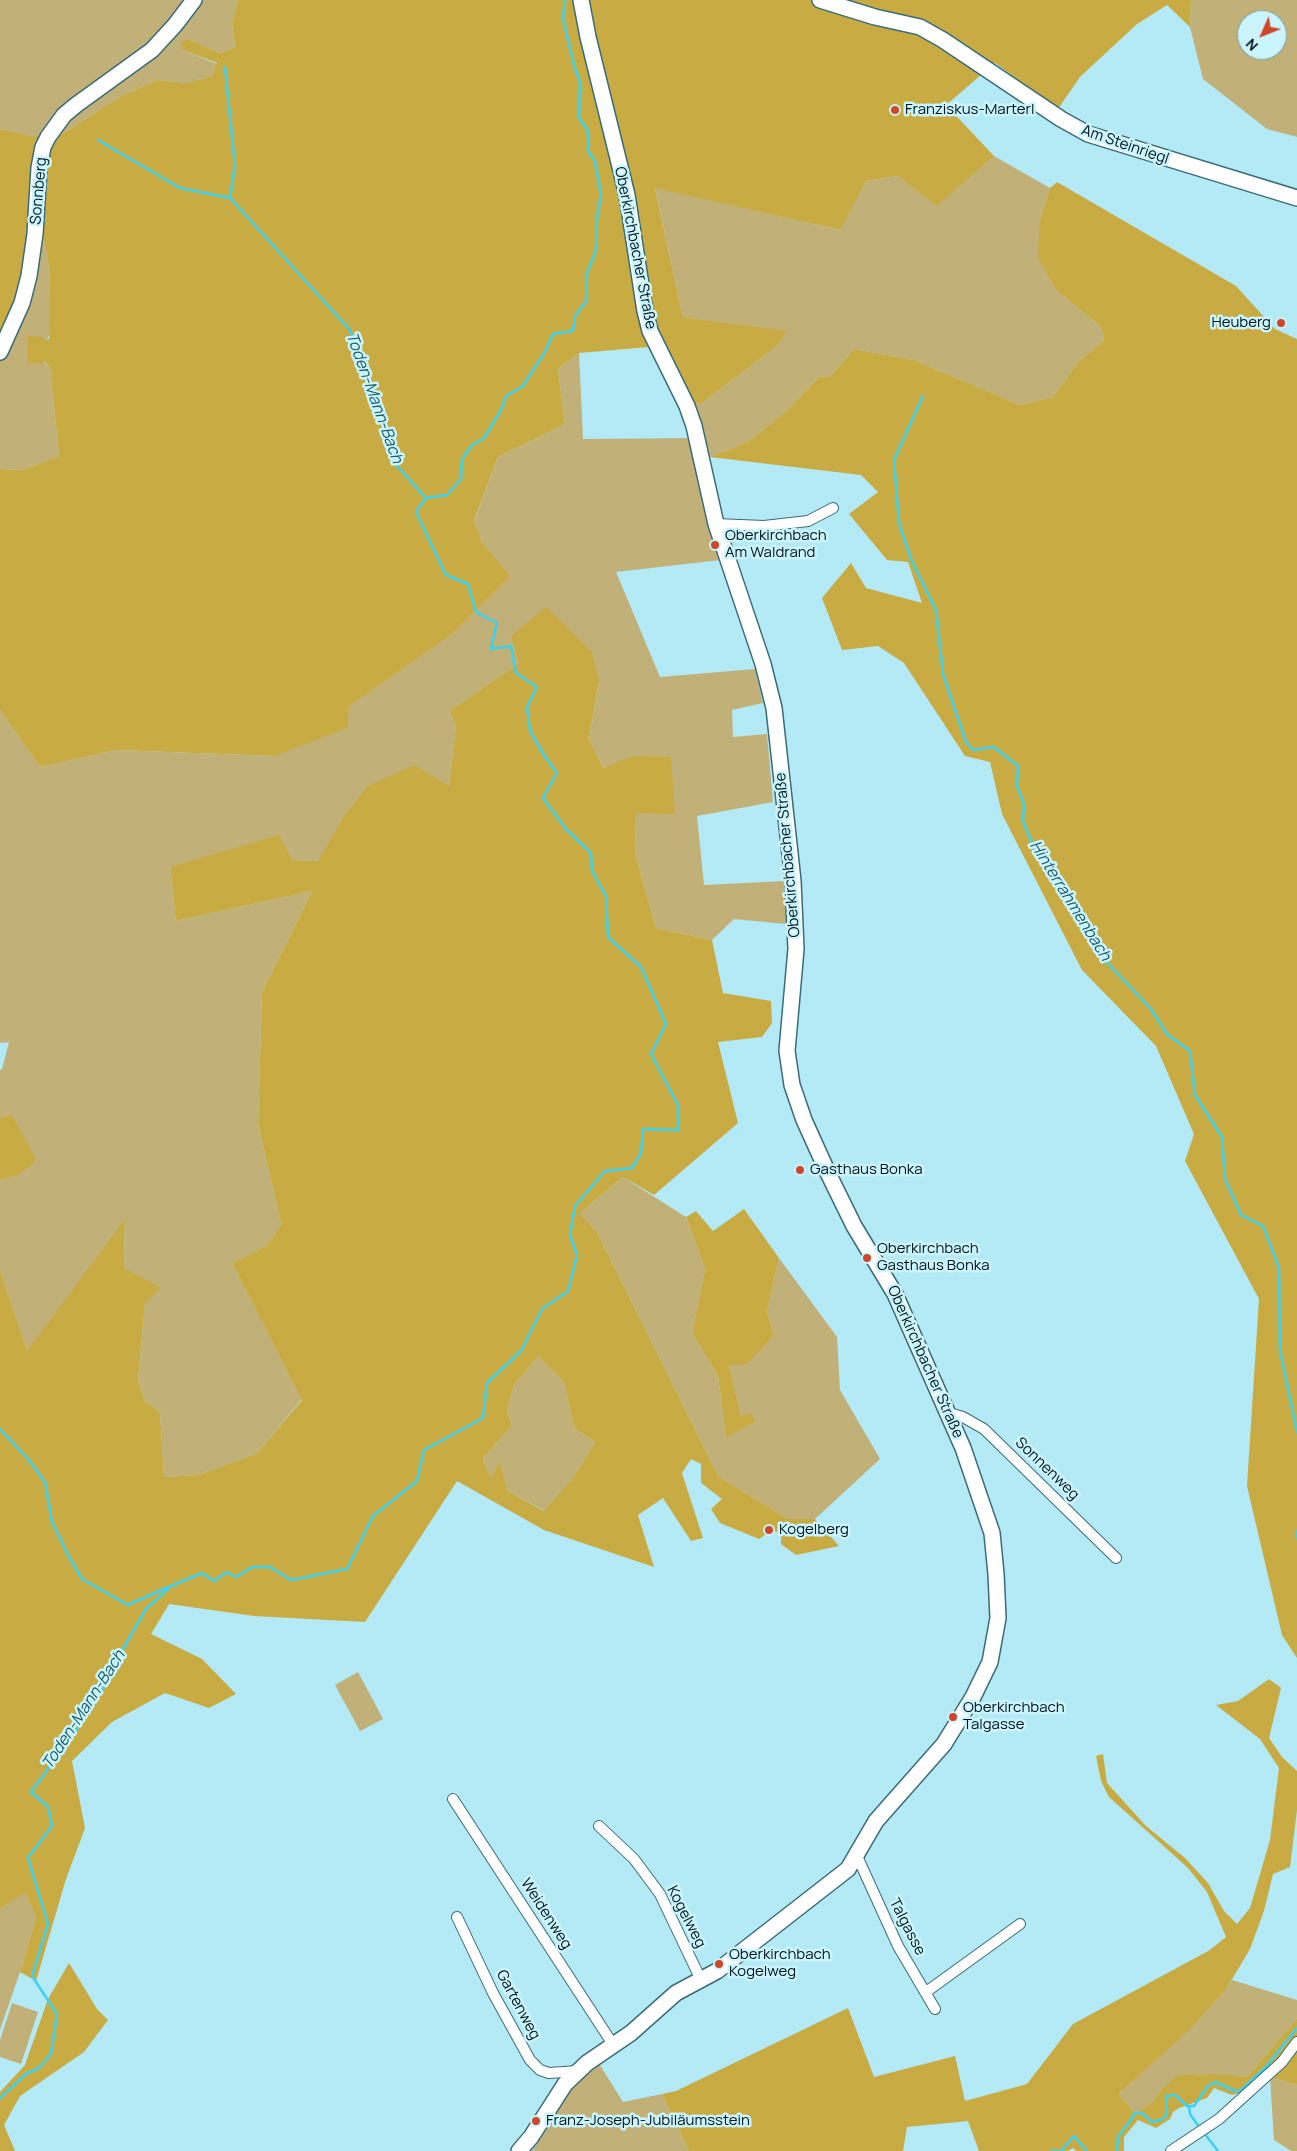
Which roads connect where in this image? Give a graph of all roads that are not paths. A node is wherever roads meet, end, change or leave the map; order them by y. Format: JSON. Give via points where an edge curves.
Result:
{"nodes":[{"id":1,"x":194,"y":0,"type":"edge"},
{"id":2,"x":581,"y":0,"type":"edge"},
{"id":3,"x":820,"y":0,"type":"edge"},
{"id":4,"x":1297,"y":198,"type":"edge"},
{"id":5,"x":0,"y":352,"type":"edge"},
{"id":6,"x":833,"y":508,"type":"dead end"},
{"id":7,"x":716,"y":524,"type":"junction"},
{"id":8,"x":949,"y":1413,"type":"junction"},
{"id":9,"x":1116,"y":1558,"type":"dead end"},
{"id":10,"x":453,"y":1799,"type":"dead end"},
{"id":11,"x":599,"y":1826,"type":"dead end"},
{"id":12,"x":857,"y":1856,"type":"junction"},
{"id":13,"x":457,"y":1917,"type":"dead end"},
{"id":14,"x":1020,"y":1924,"type":"dead end"},
{"id":15,"x":701,"y":1980,"type":"junction"},
{"id":16,"x":926,"y":1992,"type":"junction"},
{"id":17,"x":935,"y":2009,"type":"dead end"},
{"id":18,"x":1297,"y":2042,"type":"edge"},
{"id":19,"x":614,"y":2046,"type":"junction"},
{"id":20,"x":578,"y":2071,"type":"junction"},
{"id":21,"x":519,"y":2151,"type":"edge"},
{"id":22,"x":1172,"y":2151,"type":"edge"}],
"edges":[{"from":1,"to":5,"type":"street","name":"Sonnberg","via":[[152,50],[76,105],[48,137],[39,168],[29,276],[22,303]]},
{"from":2,"to":7,"type":"street","name":"Oberkirchbacher Straße","via":[[627,195],[650,331],[694,426]]},
{"from":3,"to":4,"type":"street","name":"Am Steinriegl","via":[[920,27],[1088,134]]},
{"from":6,"to":7,"type":"street","via":[[808,521],[764,526]]},
{"from":7,"to":8,"type":"street","name":"Oberkirchbacher Straße","via":[[763,664],[774,708],[794,881],[796,949],[787,1040],[792,1086],[828,1173],[854,1226],[895,1294]]},
{"from":8,"to":9,"type":"street","name":"Sonnenweg","via":[[964,1417],[984,1429]]},
{"from":8,"to":12,"type":"street","name":"Oberkirchbacher Straße","via":[[992,1533],[998,1596],[996,1637],[984,1676],[944,1744],[876,1821]]},
{"from":10,"to":19,"type":"street","name":"Weidenweg"},
{"from":11,"to":15,"type":"street","name":"Kogelweg","via":[[634,1859],[660,1894]]},
{"from":12,"to":15,"type":"street","name":"Oberkirchbacher Straße","via":[[848,1869],[811,1899]]},
{"from":12,"to":16,"type":"street","name":"Talgasse","via":[[898,1946]]},
{"from":13,"to":20,"type":"street","name":"Gartenweg","via":[[530,2060],[540,2070],[550,2073]]},
{"from":14,"to":16,"type":"street"},
{"from":15,"to":19,"type":"street","name":"Oberkirchbacher Straße","via":[[671,1997]]},
{"from":16,"to":17,"type":"street","name":"Talgasse"},
{"from":18,"to":22,"type":"street","via":[[1282,2062],[1219,2119]]},
{"from":19,"to":20,"type":"street","name":"Oberkirchbacher Straße"},
{"from":20,"to":21,"type":"street","name":"Oberkirchbacher Straße","via":[[565,2084]]}]}
